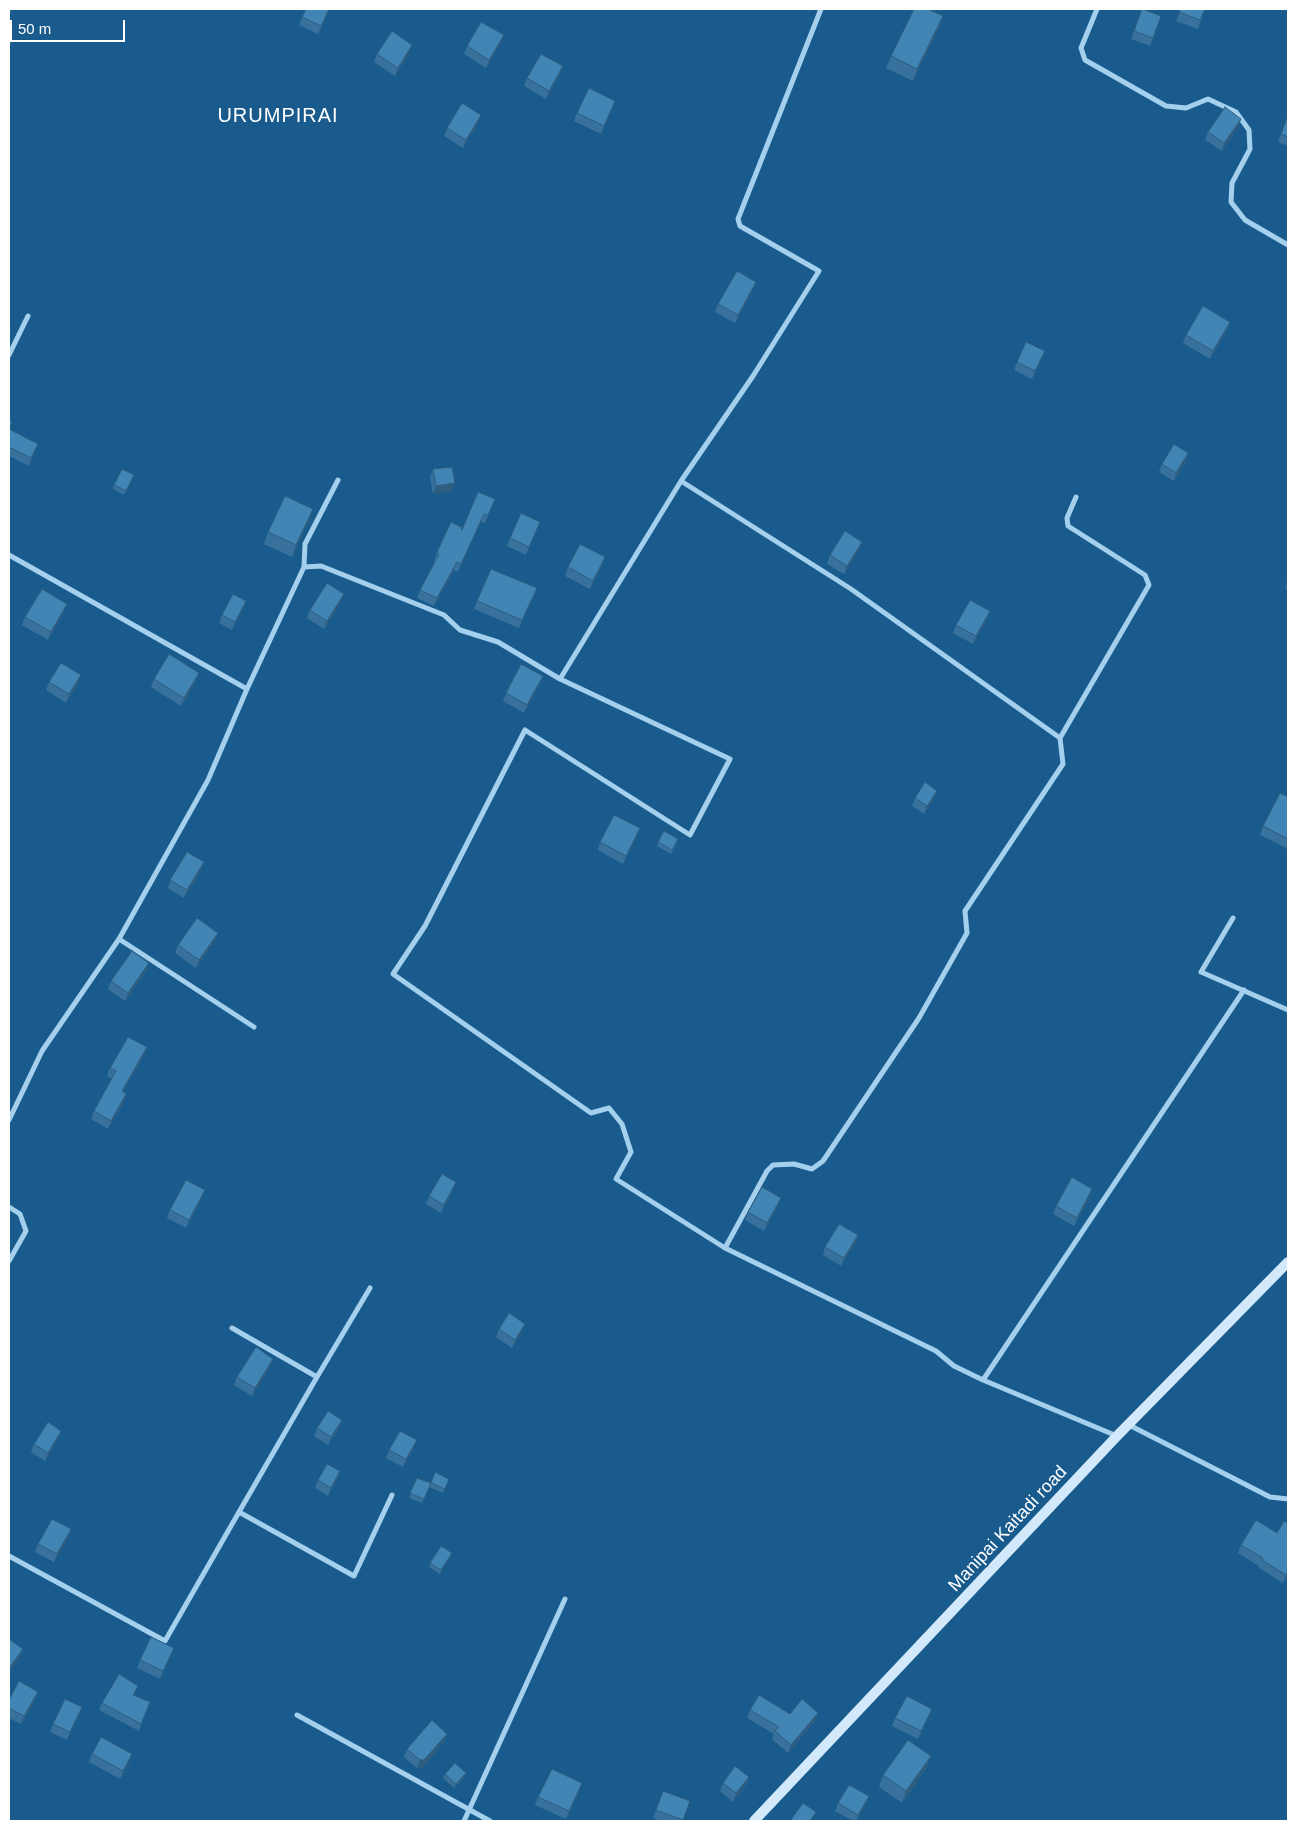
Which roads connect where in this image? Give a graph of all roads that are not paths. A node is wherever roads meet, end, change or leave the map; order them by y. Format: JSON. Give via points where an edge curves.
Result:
{"nodes":[{"id":1,"x":821,"y":9,"type":"edge"},
{"id":2,"x":1097,"y":9,"type":"edge"},
{"id":3,"x":1288,"y":245,"type":"edge"},
{"id":4,"x":28,"y":316,"type":"dead end"},
{"id":5,"x":9,"y":355,"type":"edge"},
{"id":6,"x":338,"y":480,"type":"dead end"},
{"id":7,"x":681,"y":481,"type":"junction"},
{"id":8,"x":1076,"y":497,"type":"dead end"},
{"id":9,"x":9,"y":555,"type":"edge"},
{"id":10,"x":304,"y":567,"type":"junction"},
{"id":11,"x":560,"y":679,"type":"junction"},
{"id":12,"x":247,"y":689,"type":"junction"},
{"id":13,"x":1060,"y":738,"type":"junction"},
{"id":14,"x":1233,"y":918,"type":"dead end"},
{"id":15,"x":119,"y":939,"type":"junction"},
{"id":16,"x":1244,"y":990,"type":"junction"},
{"id":17,"x":1288,"y":1010,"type":"edge"},
{"id":18,"x":254,"y":1027,"type":"dead end"},
{"id":19,"x":9,"y":1120,"type":"edge"},
{"id":20,"x":9,"y":1207,"type":"edge"},
{"id":21,"x":725,"y":1248,"type":"junction"},
{"id":22,"x":9,"y":1261,"type":"edge"},
{"id":23,"x":1288,"y":1262,"type":"edge"},
{"id":24,"x":370,"y":1288,"type":"dead end"},
{"id":25,"x":232,"y":1328,"type":"dead end"},
{"id":26,"x":317,"y":1377,"type":"junction"},
{"id":27,"x":983,"y":1380,"type":"junction"},
{"id":28,"x":1129,"y":1425,"type":"junction"},
{"id":29,"x":1117,"y":1436,"type":"junction"},
{"id":30,"x":392,"y":1495,"type":"dead end"},
{"id":31,"x":1288,"y":1499,"type":"edge"},
{"id":32,"x":239,"y":1512,"type":"junction"},
{"id":33,"x":9,"y":1556,"type":"edge"},
{"id":34,"x":565,"y":1599,"type":"dead end"},
{"id":35,"x":297,"y":1715,"type":"dead end"},
{"id":36,"x":470,"y":1810,"type":"junction"},
{"id":37,"x":464,"y":1821,"type":"edge"},
{"id":38,"x":490,"y":1821,"type":"edge"},
{"id":39,"x":754,"y":1821,"type":"edge"}],
"edges":[{"from":1,"to":7,"type":"street","via":[[738,219],[740,226],[819,271],[753,376]]},
{"from":2,"to":3,"type":"street","via":[[1081,48],[1085,60],[1166,106],[1186,108],[1208,99],[1236,112],[1250,130],[1250,149],[1232,183],[1232,202],[1245,220]]},
{"from":4,"to":5,"type":"street"},
{"from":6,"to":10,"type":"street","via":[[305,544]]},
{"from":7,"to":11,"type":"street"},
{"from":7,"to":13,"type":"street","via":[[851,589]]},
{"from":8,"to":13,"type":"street","via":[[1067,518],[1068,526],[1145,576],[1149,585]]},
{"from":9,"to":12,"type":"street"},
{"from":10,"to":11,"type":"street","via":[[321,566],[444,615],[460,630],[498,642]]},
{"from":10,"to":12,"type":"street"},
{"from":11,"to":21,"type":"street","via":[[730,759],[690,835],[525,730],[425,926],[393,974],[591,1113],[608,1108],[622,1124],[631,1152],[616,1179]]},
{"from":12,"to":15,"type":"street","via":[[208,780]]},
{"from":13,"to":21,"type":"street","via":[[1063,764],[964,910],[967,934],[919,1018],[823,1161],[812,1169],[794,1164],[773,1165]]},
{"from":14,"to":16,"type":"street","via":[[1201,972]]},
{"from":15,"to":18,"type":"street"},
{"from":15,"to":19,"type":"street","via":[[42,1051]]},
{"from":16,"to":17,"type":"street"},
{"from":16,"to":27,"type":"street"},
{"from":20,"to":22,"type":"street","via":[[20,1214],[26,1230]]},
{"from":21,"to":27,"type":"street","via":[[936,1351],[954,1366]]},
{"from":23,"to":28,"type":"main road","name":"Manipai Kaitadi road"},
{"from":24,"to":26,"type":"street"},
{"from":25,"to":26,"type":"street"},
{"from":26,"to":32,"type":"street"},
{"from":27,"to":29,"type":"street"},
{"from":28,"to":29,"type":"main road","name":"Manipai Kaitadi road"},
{"from":28,"to":31,"type":"street","via":[[1270,1497]]},
{"from":29,"to":39,"type":"main road","name":"Manipai Kaitadi road"},
{"from":30,"to":32,"type":"street","via":[[354,1576]]},
{"from":32,"to":33,"type":"street","via":[[165,1641]]},
{"from":34,"to":36,"type":"street"},
{"from":35,"to":36,"type":"street"},
{"from":36,"to":37,"type":"street"},
{"from":36,"to":38,"type":"street"}]}
